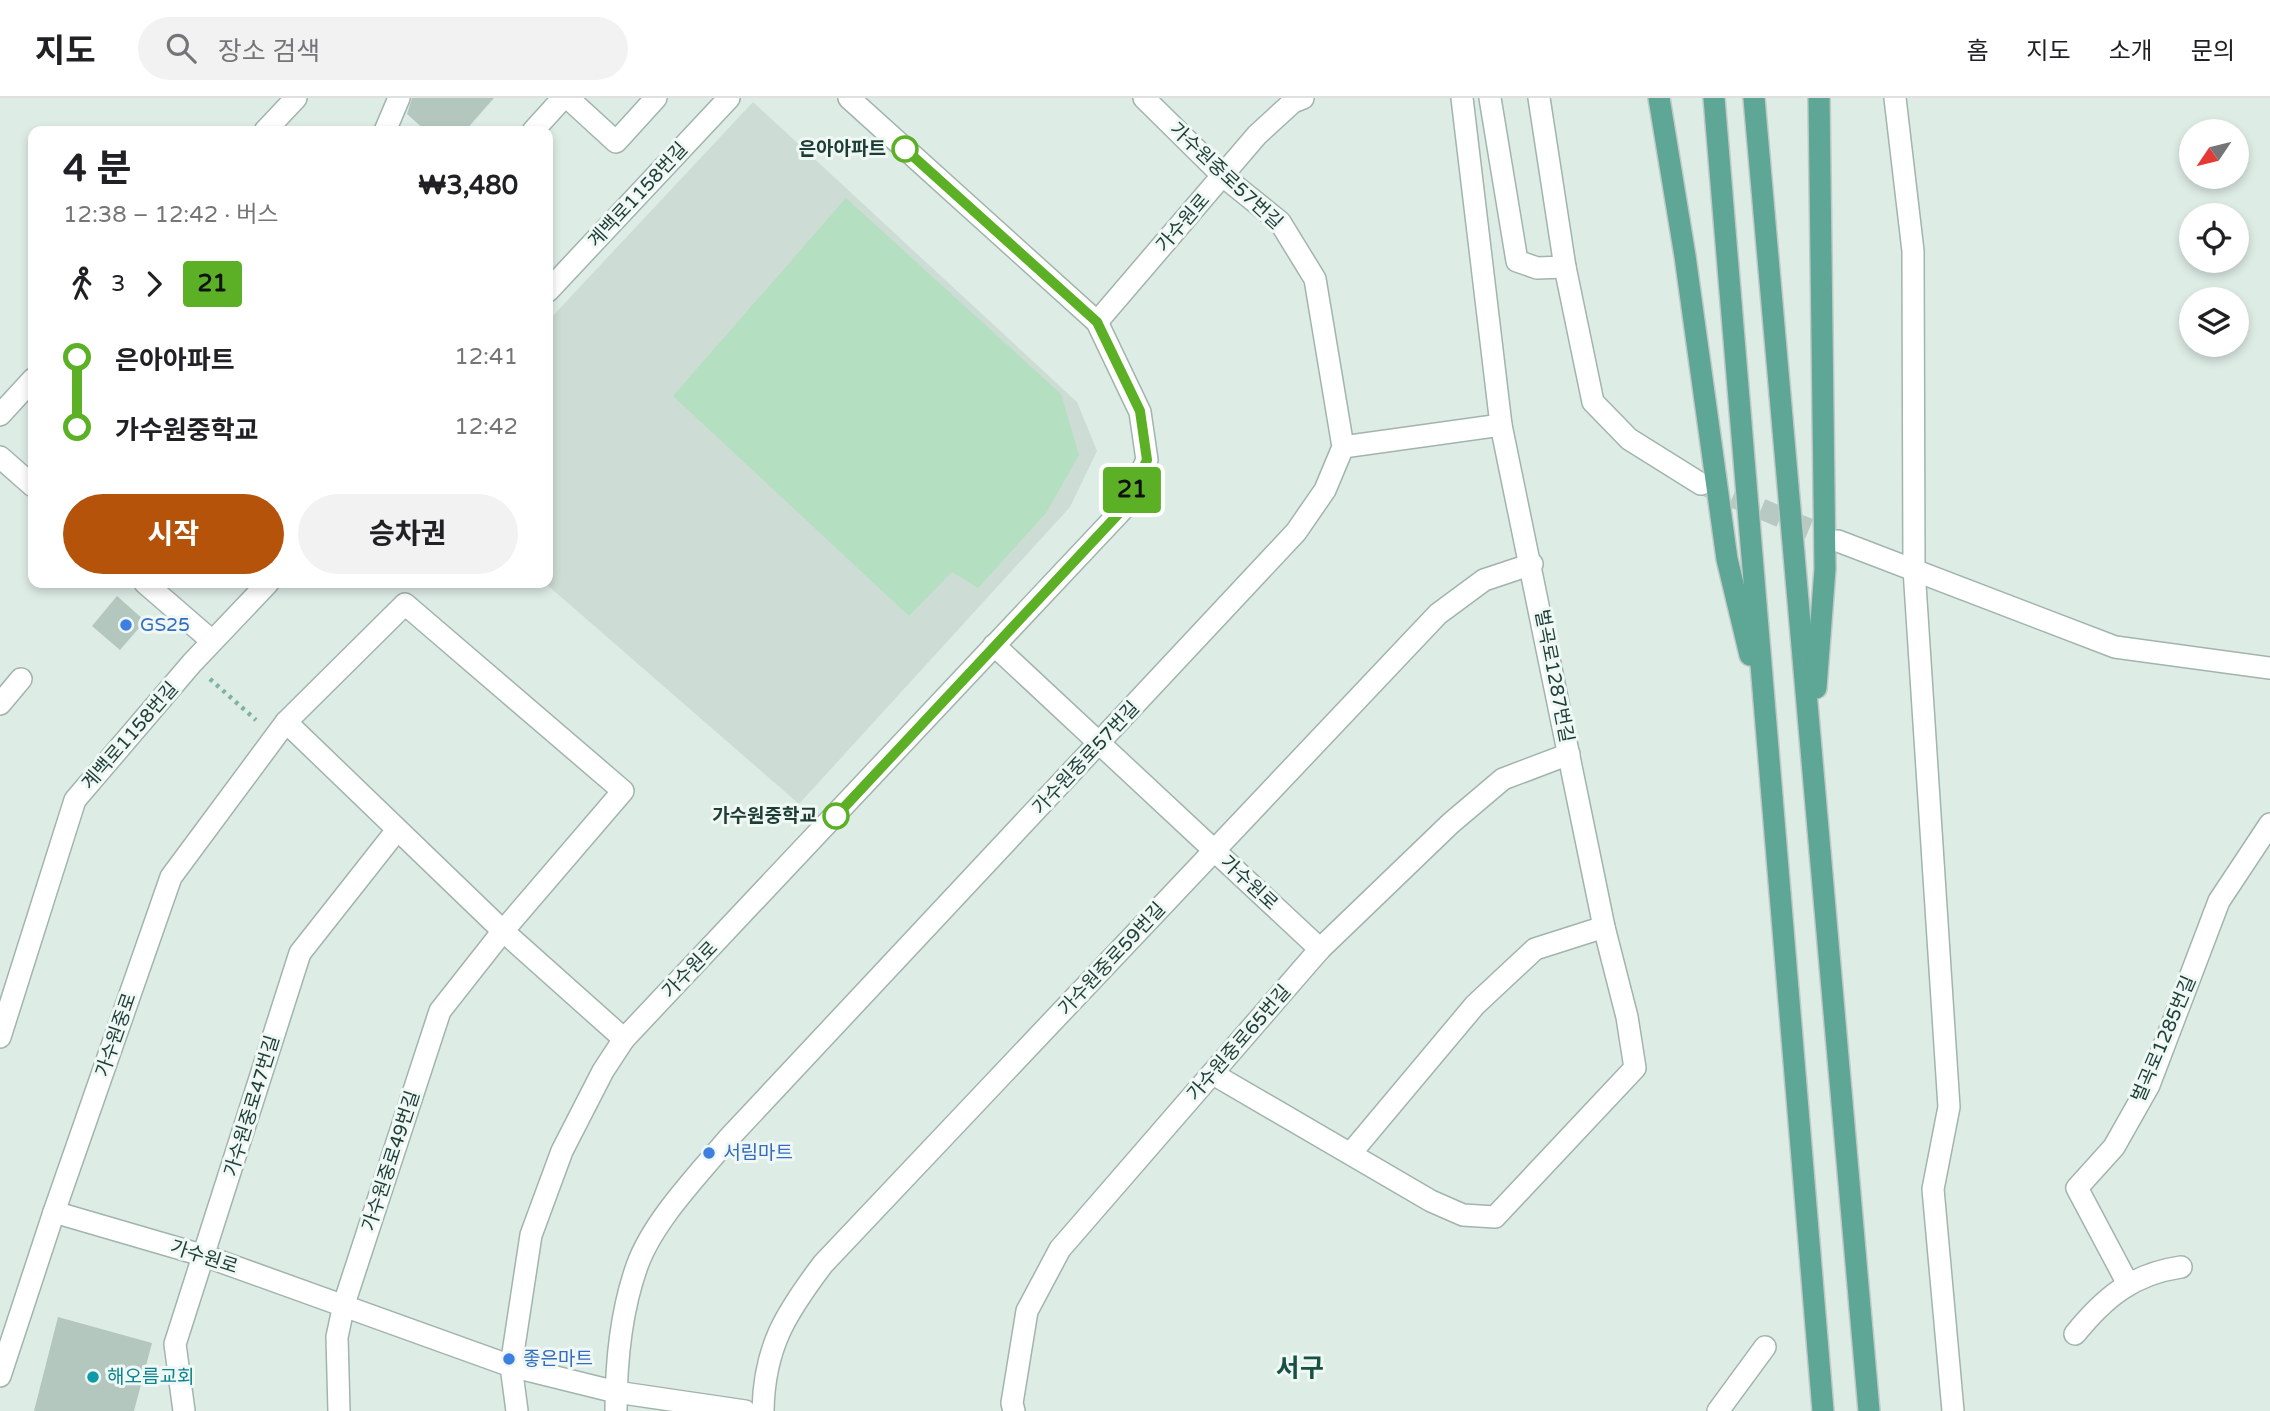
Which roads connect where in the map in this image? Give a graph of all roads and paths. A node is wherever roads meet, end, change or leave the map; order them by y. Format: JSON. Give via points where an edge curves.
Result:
{"nodes":[{"id":1,"x":296,"y":98,"type":"edge"},
{"id":2,"x":566,"y":98,"type":"edge"},
{"id":3,"x":656,"y":98,"type":"edge"},
{"id":4,"x":729,"y":98,"type":"edge"},
{"id":5,"x":849,"y":98,"type":"edge"},
{"id":6,"x":1144,"y":98,"type":"edge"},
{"id":7,"x":1303,"y":98,"type":"edge"},
{"id":8,"x":1462,"y":98,"type":"edge"},
{"id":9,"x":1490,"y":98,"type":"edge"},
{"id":10,"x":1539,"y":98,"type":"edge"},
{"id":11,"x":1659,"y":98,"type":"edge"},
{"id":12,"x":1714,"y":98,"type":"edge"},
{"id":13,"x":1754,"y":98,"type":"edge"},
{"id":14,"x":1819,"y":98,"type":"edge"},
{"id":15,"x":1895,"y":98,"type":"edge"},
{"id":16,"x":270,"y":126,"type":"edge"},
{"id":17,"x":538,"y":126,"type":"edge"},
{"id":18,"x":1223,"y":176,"type":"junction"},
{"id":19,"x":1565,"y":267,"type":"junction"},
{"id":20,"x":553,"y":286,"type":"edge"},
{"id":21,"x":1097,"y":322,"type":"junction"},
{"id":22,"x":28,"y":384,"type":"edge"},
{"id":23,"x":0,"y":415,"type":"edge"},
{"id":24,"x":1501,"y":425,"type":"junction"},
{"id":25,"x":1343,"y":447,"type":"junction"},
{"id":26,"x":0,"y":457,"type":"edge"},
{"id":27,"x":28,"y":482,"type":"edge"},
{"id":28,"x":1701,"y":484,"type":"tunnel mouth"},
{"id":29,"x":1838,"y":541,"type":"tunnel mouth"},
{"id":30,"x":1532,"y":564,"type":"junction"},
{"id":31,"x":1914,"y":569,"type":"junction"},
{"id":32,"x":151,"y":588,"type":"edge"},
{"id":33,"x":263,"y":588,"type":"edge"},
{"id":34,"x":212,"y":641,"type":"junction"},
{"id":35,"x":995,"y":645,"type":"junction"},
{"id":36,"x":192,"y":663,"type":"junction"},
{"id":37,"x":2270,"y":668,"type":"edge"},
{"id":38,"x":21,"y":679,"type":"dead end"},
{"id":39,"x":0,"y":704,"type":"edge"},
{"id":40,"x":1766,"y":720,"type":"junction"},
{"id":41,"x":280,"y":729,"type":"junction"},
{"id":42,"x":1100,"y":744,"type":"junction"},
{"id":43,"x":1811,"y":753,"type":"junction"},
{"id":44,"x":1569,"y":754,"type":"junction"},
{"id":45,"x":2270,"y":824,"type":"edge"},
{"id":46,"x":397,"y":830,"type":"junction"},
{"id":47,"x":1214,"y":850,"type":"junction"},
{"id":48,"x":1604,"y":927,"type":"junction"},
{"id":49,"x":503,"y":931,"type":"junction"},
{"id":50,"x":1320,"y":949,"type":"junction"},
{"id":51,"x":5,"y":1005,"type":"edge"},
{"id":52,"x":0,"y":1037,"type":"edge"},
{"id":53,"x":624,"y":1038,"type":"junction"},
{"id":54,"x":1213,"y":1074,"type":"junction"},
{"id":55,"x":1352,"y":1153,"type":"junction"},
{"id":56,"x":54,"y":1212,"type":"junction"},
{"id":57,"x":205,"y":1256,"type":"junction"},
{"id":58,"x":2181,"y":1267,"type":"dead end"},
{"id":59,"x":2128,"y":1284,"type":"junction"},
{"id":60,"x":344,"y":1304,"type":"junction"},
{"id":61,"x":2075,"y":1334,"type":"dead end"},
{"id":62,"x":1765,"y":1347,"type":"dead end"},
{"id":63,"x":511,"y":1366,"type":"junction"},
{"id":64,"x":0,"y":1376,"type":"edge"},
{"id":65,"x":616,"y":1401,"type":"edge"},
{"id":66,"x":184,"y":1411,"type":"edge"},
{"id":67,"x":340,"y":1411,"type":"edge"},
{"id":68,"x":517,"y":1411,"type":"edge"},
{"id":69,"x":745,"y":1411,"type":"edge"},
{"id":70,"x":763,"y":1411,"type":"edge"},
{"id":71,"x":1014,"y":1411,"type":"edge"},
{"id":72,"x":1718,"y":1411,"type":"edge"},
{"id":73,"x":1823,"y":1411,"type":"edge"},
{"id":74,"x":1869,"y":1411,"type":"edge"},
{"id":75,"x":1953,"y":1411,"type":"edge"}],
"edges":[{"from":1,"to":16,"type":"street"},
{"from":2,"to":3,"type":"street","via":[[616,142]]},
{"from":2,"to":17,"type":"street"},
{"from":4,"to":20,"type":"street","name":"계백로1158번길"},
{"from":5,"to":21,"type":"street","name":"가수원로"},
{"from":6,"to":18,"type":"street","name":"가수원중로57번길"},
{"from":7,"to":18,"type":"street","name":"가수원로","via":[[1256,135]]},
{"from":8,"to":24,"type":"street","name":"벌곡로1287번길"},
{"from":9,"to":19,"type":"street","via":[[1517,261],[1537,268]]},
{"from":10,"to":19,"type":"street"},
{"from":11,"to":40,"type":"main road","via":[[1727,559]]},
{"from":12,"to":40,"type":"main road"},
{"from":13,"to":43,"type":"main road"},
{"from":14,"to":43,"type":"main road","via":[[1825,569]]},
{"from":15,"to":31,"type":"street","via":[[1913,251]]},
{"from":18,"to":21,"type":"street","name":"가수원로"},
{"from":18,"to":25,"type":"street","name":"가수원중로57번길","via":[[1280,222],[1315,279]]},
{"from":19,"to":28,"type":"street","via":[[1593,402],[1629,439]]},
{"from":21,"to":35,"type":"street","name":"가수원로","via":[[1140,411],[1147,460],[1123,509]]},
{"from":22,"to":23,"type":"street"},
{"from":24,"to":25,"type":"street"},
{"from":24,"to":30,"type":"street","name":"벌곡로1287번길"},
{"from":25,"to":42,"type":"street","name":"가수원중로57번길","via":[[1325,490],[1296,532]]},
{"from":26,"to":27,"type":"street"},
{"from":29,"to":31,"type":"street"},
{"from":30,"to":44,"type":"street","name":"벌곡로1287번길"},
{"from":30,"to":47,"type":"street","name":"가수원중로59번길","via":[[1484,580],[1438,614]]},
{"from":31,"to":37,"type":"street","via":[[2115,647]]},
{"from":31,"to":75,"type":"street","via":[[1949,1107],[1933,1189]]},
{"from":32,"to":34,"type":"street"},
{"from":33,"to":34,"type":"street","name":"계백로1158번길"},
{"from":34,"to":36,"type":"street","name":"계백로1158번길"},
{"from":35,"to":42,"type":"street","name":"가수원로"},
{"from":35,"to":53,"type":"street","name":"가수원로"},
{"from":36,"to":41,"type":"path"},
{"from":36,"to":51,"type":"street","name":"계백로1158번길","via":[[75,800]]},
{"from":38,"to":39,"type":"street"},
{"from":40,"to":73,"type":"main road"},
{"from":41,"to":46,"type":"street"},
{"from":41,"to":49,"type":"street","name":"가수원중로","via":[[405,604],[623,791]]},
{"from":41,"to":56,"type":"street","name":"가수원중로","via":[[171,877]]},
{"from":42,"to":47,"type":"street","name":"가수원로"},
{"from":42,"to":65,"type":"street","name":"가수원중로57번길","via":[[728,1139],[671,1206],[637,1265],[624,1322]]},
{"from":43,"to":74,"type":"main road"},
{"from":44,"to":48,"type":"street","name":"벌곡로1287번길"},
{"from":44,"to":50,"type":"street","name":"가수원중로65번길","via":[[1503,779]]},
{"from":45,"to":59,"type":"street","name":"벌곡로1285번길","via":[[2219,901],[2149,1085],[2114,1147],[2077,1188]]},
{"from":46,"to":49,"type":"street"},
{"from":46,"to":57,"type":"street","name":"가수원중로47번길","via":[[300,953]]},
{"from":47,"to":50,"type":"street","name":"가수원로"},
{"from":47,"to":70,"type":"street","name":"가수원중로59번길","via":[[823,1264],[789,1309],[772,1351]]},
{"from":48,"to":55,"type":"street","via":[[1535,949],[1475,1005]]},
{"from":48,"to":55,"type":"street","name":"벌곡로1287번길","via":[[1628,1017],[1635,1068],[1495,1217],[1463,1215]]},
{"from":49,"to":53,"type":"street"},
{"from":49,"to":60,"type":"street","name":"가수원중로49번길","via":[[440,1011]]},
{"from":50,"to":54,"type":"street","name":"가수원중로65번길"},
{"from":51,"to":52,"type":"street","name":"계백로1158번길"},
{"from":53,"to":63,"type":"street","name":"가수원로","via":[[562,1151],[531,1235]]},
{"from":54,"to":55,"type":"street","name":"벌곡로1287번길"},
{"from":54,"to":71,"type":"street","name":"가수원중로65번길","via":[[1060,1249],[1027,1311]]},
{"from":56,"to":57,"type":"street","name":"가수원로"},
{"from":56,"to":64,"type":"street","name":"가수원중로"},
{"from":57,"to":60,"type":"street","name":"가수원로"},
{"from":57,"to":66,"type":"street","name":"가수원중로47번길","via":[[175,1344]]},
{"from":58,"to":59,"type":"street","via":[[2150,1271]]},
{"from":59,"to":61,"type":"street","via":[[2091,1314]]},
{"from":60,"to":63,"type":"street","name":"가수원로"},
{"from":60,"to":67,"type":"street","name":"가수원중로49번길","via":[[337,1337]]},
{"from":62,"to":72,"type":"street"},
{"from":63,"to":65,"type":"street"},
{"from":63,"to":68,"type":"street","name":"가수원로"},
{"from":65,"to":69,"type":"street"}]}
